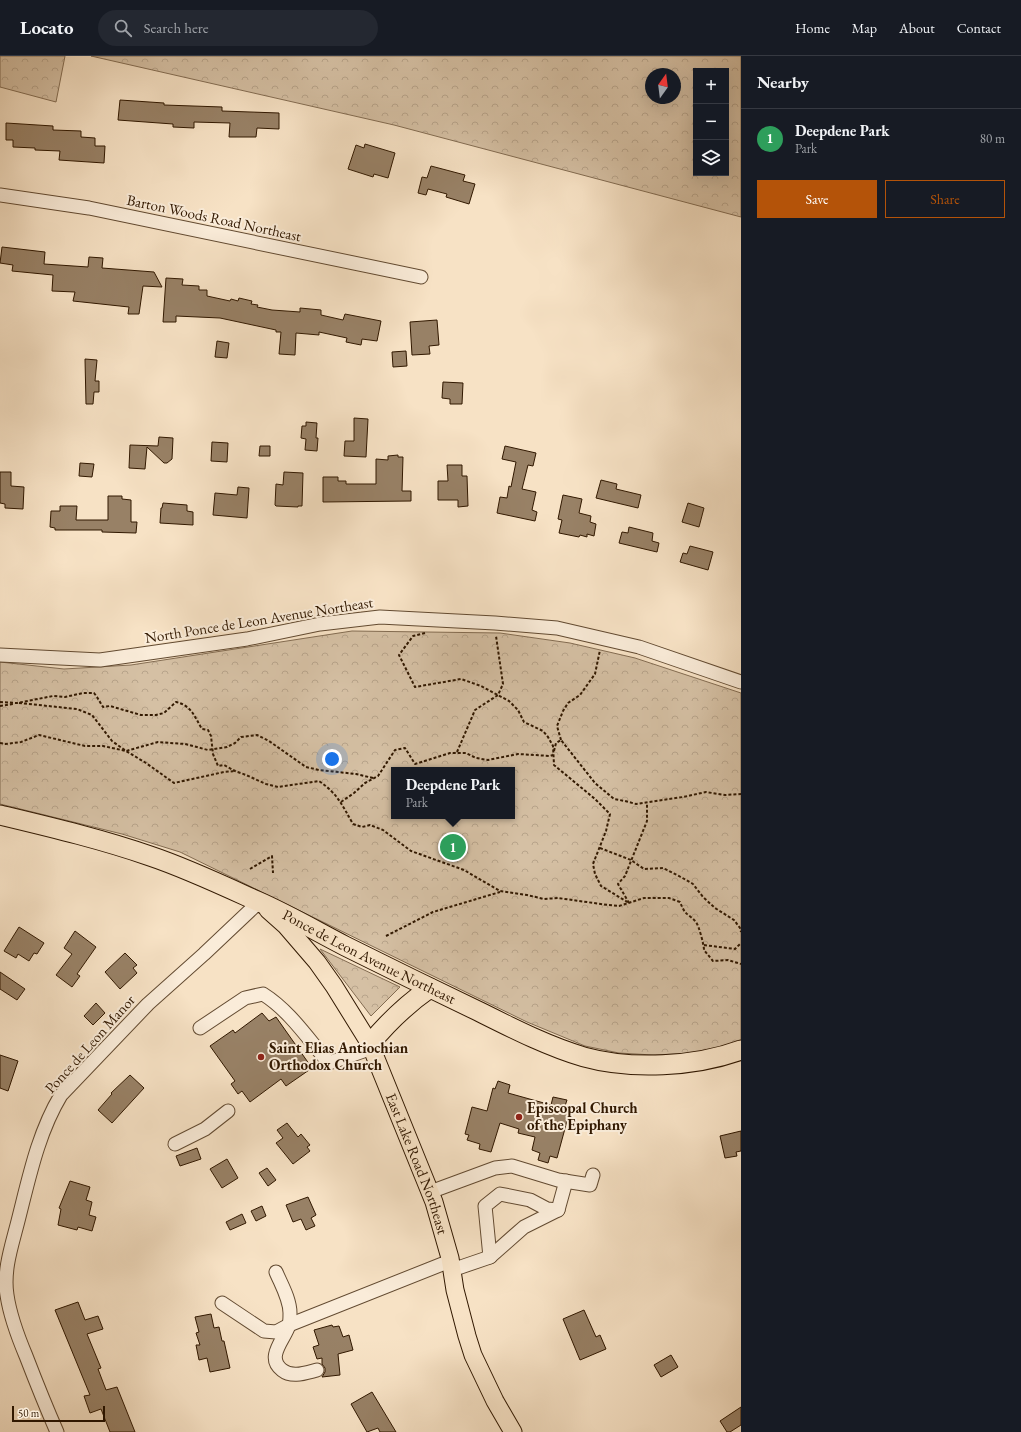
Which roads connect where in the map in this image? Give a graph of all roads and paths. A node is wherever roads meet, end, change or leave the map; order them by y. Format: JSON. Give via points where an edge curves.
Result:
{"nodes":[{"id":1,"x":0,"y":195,"type":"edge"},
{"id":2,"x":421,"y":277,"type":"dead end"},
{"id":3,"x":430,"y":631,"type":"dead end"},
{"id":4,"x":496,"y":635,"type":"dead end"},
{"id":5,"x":602,"y":639,"type":"junction"},
{"id":6,"x":0,"y":655,"type":"edge"},
{"id":7,"x":741,"y":682,"type":"edge"},
{"id":8,"x":498,"y":695,"type":"junction"},
{"id":9,"x":0,"y":702,"type":"edge"},
{"id":10,"x":17,"y":703,"type":"junction"},
{"id":11,"x":0,"y":706,"type":"edge"},
{"id":12,"x":561,"y":740,"type":"junction"},
{"id":13,"x":0,"y":744,"type":"edge"},
{"id":14,"x":213,"y":750,"type":"junction"},
{"id":15,"x":126,"y":751,"type":"junction"},
{"id":16,"x":456,"y":753,"type":"junction"},
{"id":17,"x":554,"y":755,"type":"junction"},
{"id":18,"x":235,"y":771,"type":"junction"},
{"id":19,"x":374,"y":778,"type":"junction"},
{"id":20,"x":741,"y":794,"type":"edge"},
{"id":21,"x":341,"y":802,"type":"junction"},
{"id":22,"x":647,"y":804,"type":"junction"},
{"id":23,"x":0,"y":815,"type":"edge"},
{"id":24,"x":600,"y":848,"type":"junction"},
{"id":25,"x":631,"y":860,"type":"junction"},
{"id":26,"x":250,"y":869,"type":"dead end"},
{"id":27,"x":273,"y":873,"type":"dead end"},
{"id":28,"x":500,"y":891,"type":"junction"},
{"id":29,"x":259,"y":902,"type":"junction"},
{"id":30,"x":629,"y":903,"type":"junction"},
{"id":31,"x":741,"y":932,"type":"edge"},
{"id":32,"x":386,"y":936,"type":"dead end"},
{"id":33,"x":741,"y":943,"type":"edge"},
{"id":34,"x":704,"y":945,"type":"junction"},
{"id":35,"x":741,"y":964,"type":"edge"},
{"id":36,"x":430,"y":988,"type":"junction"},
{"id":37,"x":200,"y":1028,"type":"dead end"},
{"id":38,"x":371,"y":1046,"type":"junction"},
{"id":39,"x":741,"y":1050,"type":"edge"},
{"id":40,"x":228,"y":1111,"type":"dead end"},
{"id":41,"x":175,"y":1144,"type":"dead end"},
{"id":42,"x":593,"y":1175,"type":"dead end"},
{"id":43,"x":566,"y":1181,"type":"junction"},
{"id":44,"x":430,"y":1192,"type":"junction"},
{"id":45,"x":558,"y":1210,"type":"junction"},
{"id":46,"x":490,"y":1257,"type":"junction"},
{"id":47,"x":451,"y":1266,"type":"junction"},
{"id":48,"x":276,"y":1272,"type":"dead end"},
{"id":49,"x":222,"y":1303,"type":"dead end"},
{"id":50,"x":289,"y":1325,"type":"junction"},
{"id":51,"x":317,"y":1370,"type":"dead end"},
{"id":52,"x":57,"y":1432,"type":"edge"},
{"id":53,"x":513,"y":1432,"type":"edge"}],
"edges":[{"from":1,"to":2,"type":"street","name":"Barton Woods Road Northeast","via":[[89,208]]},
{"from":3,"to":8,"type":"path","via":[[413,636],[399,655],[415,687],[461,679]]},
{"from":4,"to":8,"type":"path","via":[[503,684]]},
{"from":5,"to":6,"type":"street","name":"North Ponce de Leon Avenue Northeast","via":[[557,628],[380,617],[320,624],[247,639],[100,660]]},
{"from":5,"to":7,"type":"street","name":"North Ponce de Leon Avenue Northeast","via":[[639,647]]},
{"from":5,"to":12,"type":"path","via":[[595,674],[580,695],[568,703],[563,711],[557,726]]},
{"from":8,"to":16,"type":"path","via":[[475,710]]},
{"from":8,"to":17,"type":"path","via":[[510,701],[524,722],[548,736]]},
{"from":9,"to":10,"type":"path"},
{"from":10,"to":11,"type":"path"},
{"from":10,"to":14,"type":"path","via":[[53,696],[94,693],[102,707],[110,706],[141,715],[164,713],[176,702],[190,709],[202,729],[208,730]]},
{"from":10,"to":15,"type":"path","via":[[77,709],[92,715],[112,741]]},
{"from":12,"to":17,"type":"path","via":[[556,743]]},
{"from":12,"to":22,"type":"path","via":[[595,782],[614,800]]},
{"from":13,"to":15,"type":"path","via":[[22,742],[39,736],[84,746],[103,746]]},
{"from":14,"to":15,"type":"path","via":[[176,742],[158,742]]},
{"from":14,"to":18,"type":"path","via":[[218,766],[224,765]]},
{"from":14,"to":19,"type":"path","via":[[227,747],[241,737],[256,735],[306,767]]},
{"from":15,"to":18,"type":"path","via":[[174,783]]},
{"from":16,"to":17,"type":"path","via":[[466,753],[488,760],[518,754]]},
{"from":16,"to":19,"type":"path","via":[[415,764],[404,748],[395,750]]},
{"from":17,"to":24,"type":"path","via":[[554,765],[610,814]]},
{"from":18,"to":21,"type":"path","via":[[278,787],[319,781],[332,790]]},
{"from":19,"to":21,"type":"path"},
{"from":20,"to":22,"type":"path","via":[[706,792]]},
{"from":21,"to":28,"type":"path","via":[[353,824],[362,827],[370,825],[383,830],[411,851],[464,870]]},
{"from":22,"to":25,"type":"path","via":[[647,821]]},
{"from":23,"to":29,"type":"highway","name":"Ponce de Leon Avenue Northeast","via":[[150,856]]},
{"from":24,"to":25,"type":"path"},
{"from":24,"to":30,"type":"path","via":[[593,864],[601,886]]},
{"from":25,"to":30,"type":"path","via":[[625,876],[618,884]]},
{"from":25,"to":31,"type":"path","via":[[644,869],[663,868],[693,884],[715,908],[734,920]]},
{"from":26,"to":27,"type":"path","via":[[272,856]]},
{"from":28,"to":30,"type":"path","via":[[544,899],[558,898],[608,905],[619,906]]},
{"from":28,"to":32,"type":"path","via":[[433,912]]},
{"from":29,"to":36,"type":"highway","name":"Ponce de Leon Avenue Northeast"},
{"from":29,"to":38,"type":"main road","name":"East Lake Road Northeast","via":[[286,926],[317,962]]},
{"from":29,"to":52,"type":"street","name":"Ponce de Leon Manor","via":[[148,1004],[61,1096],[51,1112],[32,1166],[5,1278],[16,1330]]},
{"from":30,"to":34,"type":"path","via":[[644,898],[669,898],[680,902],[684,913],[697,923]]},
{"from":33,"to":34,"type":"path","via":[[735,948]]},
{"from":34,"to":35,"type":"path","via":[[704,950],[713,962],[728,960]]},
{"from":36,"to":38,"type":"highway","via":[[385,1025]]},
{"from":36,"to":39,"type":"highway","name":"Ponce de Leon Avenue Northeast","via":[[539,1040],[602,1061],[671,1065],[710,1059]]},
{"from":37,"to":38,"type":"street","via":[[245,998],[262,994],[275,1002],[291,1018],[329,1063]]},
{"from":38,"to":44,"type":"main road","name":"East Lake Road Northeast"},
{"from":40,"to":41,"type":"street","via":[[205,1129]]},
{"from":42,"to":43,"type":"street","via":[[590,1185]]},
{"from":43,"to":44,"type":"street","via":[[512,1166],[495,1168]]},
{"from":43,"to":45,"type":"street"},
{"from":44,"to":47,"type":"main road","name":"East Lake Road Northeast"},
{"from":45,"to":46,"type":"street","via":[[524,1227]]},
{"from":45,"to":46,"type":"street","via":[[547,1209],[530,1200],[500,1194],[485,1206]]},
{"from":46,"to":47,"type":"street"},
{"from":47,"to":50,"type":"street"},
{"from":47,"to":53,"type":"main road","name":"East Lake Road Northeast","via":[[466,1336],[473,1355]]},
{"from":48,"to":50,"type":"street","via":[[288,1302]]},
{"from":49,"to":50,"type":"street","via":[[264,1330],[276,1332]]},
{"from":50,"to":51,"type":"street","via":[[275,1355],[276,1363],[282,1370],[292,1374]]}]}
